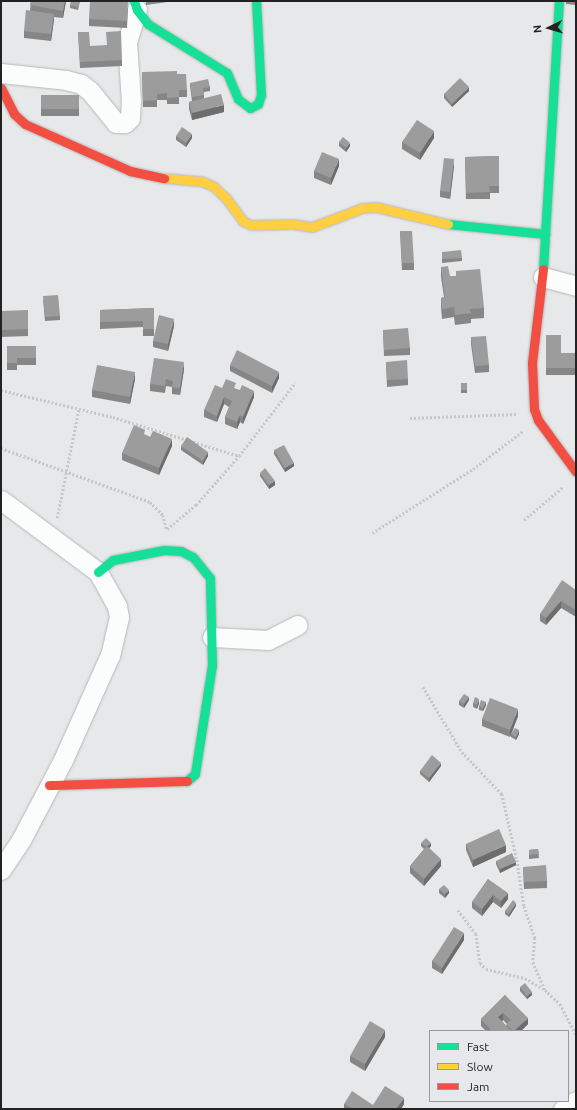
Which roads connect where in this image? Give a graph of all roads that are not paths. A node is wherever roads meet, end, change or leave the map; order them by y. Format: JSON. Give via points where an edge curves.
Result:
{"nodes":[{"id":1,"x":256,"y":1,"type":"edge"},
{"id":2,"x":559,"y":1,"type":"edge"},
{"id":3,"x":135,"y":6,"type":"edge"},
{"id":4,"x":1,"y":85,"type":"edge"},
{"id":5,"x":7,"y":114,"type":"edge"},
{"id":6,"x":545,"y":234,"type":"junction"},
{"id":7,"x":543,"y":277,"type":"junction"},
{"id":8,"x":576,"y":286,"type":"edge"},
{"id":9,"x":576,"y":472,"type":"edge"},
{"id":10,"x":1,"y":500,"type":"edge"},
{"id":11,"x":98,"y":572,"type":"junction"},
{"id":12,"x":297,"y":625,"type":"dead end"},
{"id":13,"x":212,"y":637,"type":"junction"},
{"id":14,"x":49,"y":785,"type":"junction"},
{"id":15,"x":1,"y":870,"type":"edge"},
{"id":16,"x":576,"y":1101,"type":"edge"},
{"id":17,"x":563,"y":1109,"type":"edge"}],
"edges":[{"from":1,"to":3,"type":"street","via":[[261,95],[258,104],[250,108],[238,99],[227,73],[148,24]]},
{"from":2,"to":6,"type":"street"},
{"from":3,"to":4,"type":"street","via":[[127,42],[131,101],[130,118],[125,123],[116,123],[81,84],[66,80]]},
{"from":4,"to":5,"type":"street"},
{"from":5,"to":6,"type":"street","via":[[130,171],[148,176],[201,181],[213,186],[226,198],[243,221],[251,225],[293,224],[312,227],[362,208],[376,207],[454,225]]},
{"from":6,"to":7,"type":"street"},
{"from":7,"to":8,"type":"street"},
{"from":7,"to":9,"type":"street","via":[[532,363],[534,409],[538,420]]},
{"from":10,"to":11,"type":"street"},
{"from":11,"to":13,"type":"street","via":[[113,560],[164,550],[181,551],[193,557],[210,578]]},
{"from":11,"to":14,"type":"street","via":[[117,606],[119,617],[110,655],[98,685]]},
{"from":12,"to":13,"type":"street","via":[[268,640]]},
{"from":13,"to":14,"type":"street","via":[[209,689],[195,774],[187,781]]},
{"from":14,"to":15,"type":"street","via":[[21,840]]},
{"from":16,"to":17,"type":"street"}]}
